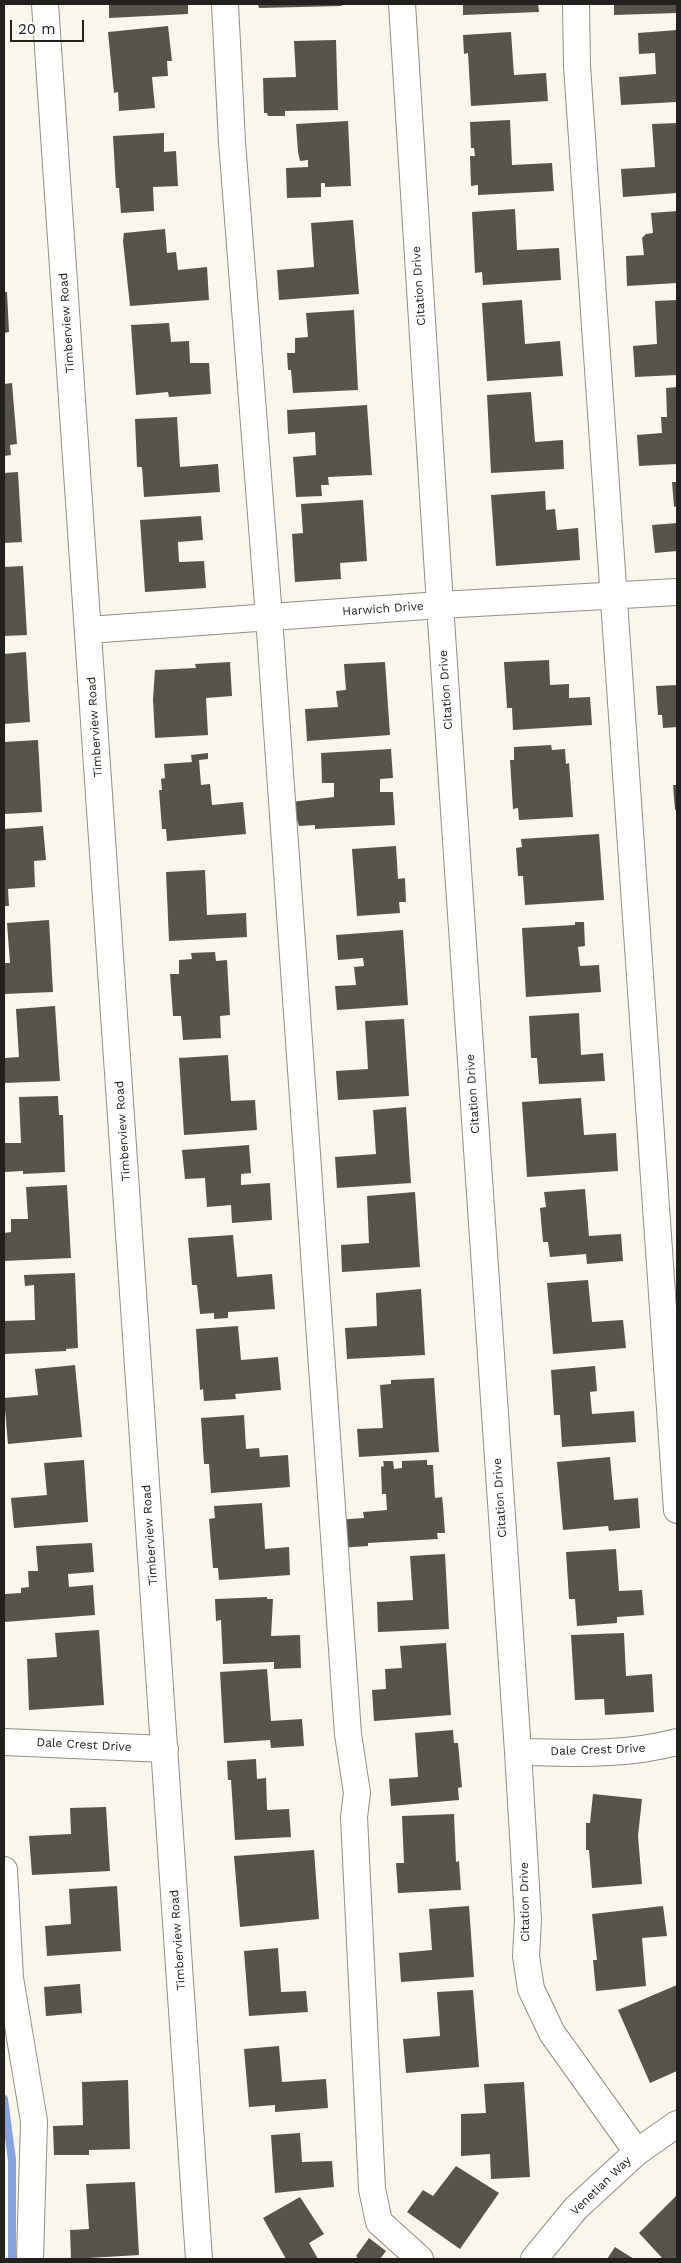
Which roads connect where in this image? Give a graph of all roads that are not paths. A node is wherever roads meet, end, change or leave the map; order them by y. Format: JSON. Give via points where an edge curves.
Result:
{"nodes":[{"id":1,"x":45,"y":4,"type":"edge"},
{"id":2,"x":225,"y":4,"type":"edge"},
{"id":3,"x":402,"y":4,"type":"edge"},
{"id":4,"x":576,"y":4,"type":"edge"},
{"id":5,"x":677,"y":592,"type":"edge"},
{"id":6,"x":614,"y":595,"type":"junction"},
{"id":7,"x":440,"y":605,"type":"junction"},
{"id":8,"x":269,"y":617,"type":"junction"},
{"id":9,"x":88,"y":630,"type":"junction"},
{"id":10,"x":677,"y":1510,"type":"edge"},
{"id":11,"x":4,"y":1742,"type":"edge"},
{"id":12,"x":677,"y":1742,"type":"edge"},
{"id":13,"x":165,"y":1749,"type":"junction"},
{"id":14,"x":518,"y":1752,"type":"junction"},
{"id":15,"x":4,"y":1870,"type":"edge"},
{"id":16,"x":677,"y":2124,"type":"edge"},
{"id":17,"x":637,"y":2152,"type":"junction"},
{"id":18,"x":30,"y":2259,"type":"edge"},
{"id":19,"x":199,"y":2259,"type":"edge"},
{"id":20,"x":420,"y":2259,"type":"edge"},
{"id":21,"x":534,"y":2259,"type":"edge"}],
"edges":[{"from":1,"to":9,"type":"street","name":"Timberview Road"},
{"from":2,"to":8,"type":"street","via":[[232,142]]},
{"from":3,"to":7,"type":"street","name":"Citation Drive"},
{"from":4,"to":6,"type":"street","via":[[577,66]]},
{"from":5,"to":6,"type":"street","name":"Harwich Drive"},
{"from":6,"to":7,"type":"street","name":"Harwich Drive"},
{"from":6,"to":10,"type":"street"},
{"from":7,"to":8,"type":"street","name":"Harwich Drive"},
{"from":7,"to":14,"type":"street","name":"Citation Drive"},
{"from":8,"to":9,"type":"street","name":"Harwich Drive"},
{"from":8,"to":20,"type":"street","via":[[347,1724],[357,1793],[354,1817],[372,2189],[379,2222]]},
{"from":9,"to":13,"type":"street","name":"Timberview Road"},
{"from":11,"to":13,"type":"street","name":"Dale Crest Drive"},
{"from":12,"to":14,"type":"street","name":"Dale Crest Drive","via":[[653,1748],[592,1753]]},
{"from":13,"to":19,"type":"street","name":"Timberview Road"},
{"from":14,"to":17,"type":"street","name":"Citation Drive","via":[[528,1920],[526,1956],[531,1989],[552,2033]]},
{"from":15,"to":18,"type":"street","via":[[10,1978],[34,2121]]},
{"from":16,"to":17,"type":"street","name":"Venetian Way"},
{"from":17,"to":21,"type":"street","name":"Venetian Way","via":[[576,2208]]}]}
